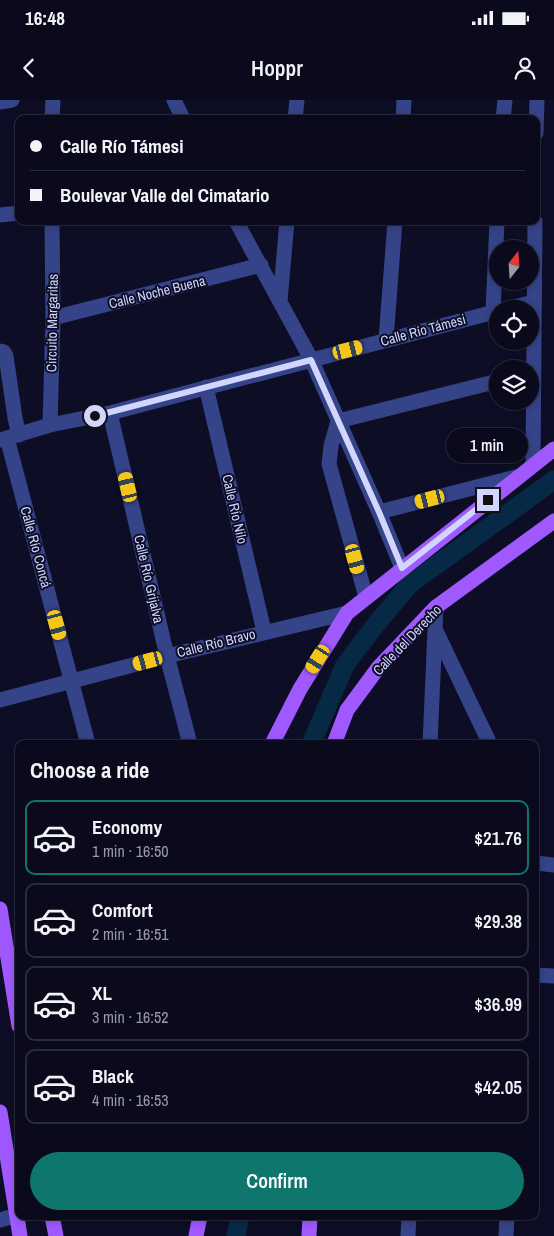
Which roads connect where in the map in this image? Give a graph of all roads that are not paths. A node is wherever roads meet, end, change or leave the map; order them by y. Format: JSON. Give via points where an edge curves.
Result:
{"nodes":[{"id":1,"x":12,"y":100,"type":"edge"},
{"id":2,"x":53,"y":100,"type":"edge"},
{"id":3,"x":174,"y":100,"type":"edge"},
{"id":4,"x":297,"y":100,"type":"edge"},
{"id":5,"x":404,"y":100,"type":"edge"},
{"id":6,"x":505,"y":100,"type":"edge"},
{"id":7,"x":537,"y":100,"type":"edge"},
{"id":8,"x":0,"y":102,"type":"edge"},
{"id":9,"x":52,"y":115,"type":"edge"},
{"id":10,"x":181,"y":115,"type":"edge"},
{"id":11,"x":295,"y":115,"type":"edge"},
{"id":12,"x":403,"y":115,"type":"edge"},
{"id":13,"x":503,"y":115,"type":"edge"},
{"id":14,"x":537,"y":115,"type":"edge"},
{"id":15,"x":15,"y":213,"type":"edge"},
{"id":16,"x":0,"y":215,"type":"edge"},
{"id":17,"x":52,"y":225,"type":"edge"},
{"id":18,"x":238,"y":225,"type":"edge"},
{"id":19,"x":286,"y":225,"type":"edge"},
{"id":20,"x":395,"y":225,"type":"edge"},
{"id":21,"x":497,"y":225,"type":"edge"},
{"id":22,"x":535,"y":225,"type":"edge"},
{"id":23,"x":261,"y":265,"type":"junction"},
{"id":24,"x":280,"y":300,"type":"junction"},
{"id":25,"x":499,"y":300,"type":"edge"},
{"id":26,"x":534,"y":300,"type":"edge"},
{"id":27,"x":489,"y":314,"type":"edge"},
{"id":28,"x":53,"y":318,"type":"junction"},
{"id":29,"x":386,"y":340,"type":"junction"},
{"id":30,"x":0,"y":351,"type":"edge"},
{"id":31,"x":311,"y":360,"type":"junction"},
{"id":32,"x":489,"y":383,"type":"edge"},
{"id":33,"x":206,"y":387,"type":"junction"},
{"id":34,"x":532,"y":410,"type":"edge"},
{"id":35,"x":110,"y":413,"type":"junction"},
{"id":36,"x":7,"y":420,"type":"edge"},
{"id":37,"x":338,"y":421,"type":"junction"},
{"id":38,"x":50,"y":425,"type":"junction"},
{"id":39,"x":5,"y":436,"type":"edge"},
{"id":40,"x":554,"y":449,"type":"edge"},
{"id":41,"x":533,"y":465,"type":"junction"},
{"id":42,"x":516,"y":477,"type":"junction"},
{"id":43,"x":379,"y":512,"type":"junction"},
{"id":44,"x":554,"y":522,"type":"edge"},
{"id":45,"x":402,"y":568,"type":"junction"},
{"id":46,"x":366,"y":597,"type":"junction"},
{"id":47,"x":436,"y":607,"type":"junction"},
{"id":48,"x":346,"y":613,"type":"junction"},
{"id":49,"x":435,"y":629,"type":"junction"},
{"id":50,"x":264,"y":632,"type":"junction"},
{"id":51,"x":166,"y":656,"type":"junction"},
{"id":52,"x":72,"y":681,"type":"junction"},
{"id":53,"x":0,"y":700,"type":"edge"},
{"id":54,"x":87,"y":740,"type":"edge"},
{"id":55,"x":189,"y":740,"type":"edge"},
{"id":56,"x":274,"y":740,"type":"edge"},
{"id":57,"x":336,"y":740,"type":"edge"},
{"id":58,"x":430,"y":740,"type":"edge"},
{"id":59,"x":488,"y":740,"type":"edge"},
{"id":60,"x":539,"y":863,"type":"edge"},
{"id":61,"x":554,"y":864,"type":"edge"},
{"id":62,"x":0,"y":909,"type":"edge"},
{"id":63,"x":539,"y":975,"type":"edge"},
{"id":64,"x":554,"y":976,"type":"edge"},
{"id":65,"x":15,"y":1001,"type":"edge"},
{"id":66,"x":0,"y":1118,"type":"edge"},
{"id":67,"x":15,"y":1204,"type":"edge"},
{"id":68,"x":15,"y":1216,"type":"edge"},
{"id":69,"x":0,"y":1220,"type":"edge"},
{"id":70,"x":18,"y":1220,"type":"edge"},
{"id":71,"x":53,"y":1220,"type":"edge"},
{"id":72,"x":199,"y":1220,"type":"edge"},
{"id":73,"x":310,"y":1220,"type":"edge"},
{"id":74,"x":409,"y":1220,"type":"edge"},
{"id":75,"x":507,"y":1220,"type":"edge"},
{"id":76,"x":20,"y":1236,"type":"edge"},
{"id":77,"x":56,"y":1236,"type":"edge"},
{"id":78,"x":196,"y":1236,"type":"edge"},
{"id":79,"x":309,"y":1236,"type":"edge"},
{"id":80,"x":408,"y":1236,"type":"edge"},
{"id":81,"x":506,"y":1236,"type":"edge"}],
"edges":[{"from":1,"to":8,"type":"street"},
{"from":2,"to":9,"type":"street"},
{"from":3,"to":10,"type":"street"},
{"from":4,"to":11,"type":"street"},
{"from":5,"to":12,"type":"street"},
{"from":6,"to":13,"type":"street"},
{"from":7,"to":14,"type":"street"},
{"from":15,"to":16,"type":"street"},
{"from":17,"to":28,"type":"street","name":"Circuito Margaritas"},
{"from":18,"to":23,"type":"street"},
{"from":19,"to":24,"type":"street"},
{"from":20,"to":29,"type":"street"},
{"from":21,"to":25,"type":"street"},
{"from":22,"to":26,"type":"street"},
{"from":23,"to":24,"type":"street"},
{"from":23,"to":28,"type":"street","name":"Calle Noche Buena"},
{"from":24,"to":31,"type":"street"},
{"from":27,"to":29,"type":"street","name":"Calle Río Támesi"},
{"from":28,"to":38,"type":"street","name":"Circuito Margaritas"},
{"from":29,"to":31,"type":"street","name":"Calle Río Támesi"},
{"from":30,"to":36,"type":"street","name":"Calle Río Concá","via":[[6,356]]},
{"from":31,"to":33,"type":"street","name":"Calle Río Támesi"},
{"from":31,"to":37,"type":"street"},
{"from":32,"to":37,"type":"street"},
{"from":33,"to":35,"type":"street","name":"Calle Río Támesi"},
{"from":33,"to":50,"type":"street","name":"Calle Río Nilo"},
{"from":34,"to":41,"type":"street"},
{"from":35,"to":38,"type":"street","name":"Calle Río Támesi"},
{"from":35,"to":51,"type":"street","name":"Calle Río Grijalva"},
{"from":36,"to":39,"type":"street","name":"Calle Río Concá"},
{"from":37,"to":43,"type":"street"},
{"from":37,"to":46,"type":"street","via":[[329,464]]},
{"from":38,"to":39,"type":"street","name":"Calle Río Támesi"},
{"from":39,"to":52,"type":"street","name":"Calle Río Concá"},
{"from":40,"to":41,"type":"main road"},
{"from":41,"to":42,"type":"main road"},
{"from":42,"to":43,"type":"street"},
{"from":42,"to":45,"type":"main road"},
{"from":43,"to":45,"type":"street"},
{"from":44,"to":47,"type":"main road","name":"Calle del Derecho"},
{"from":45,"to":46,"type":"main road"},
{"from":46,"to":48,"type":"main road"},
{"from":47,"to":49,"type":"street"},
{"from":47,"to":57,"type":"main road","name":"Calle del Derecho","via":[[378,668],[347,710]]},
{"from":48,"to":50,"type":"street","name":"Calle Río Bravo"},
{"from":48,"to":56,"type":"main road","via":[[300,689]]},
{"from":49,"to":58,"type":"street"},
{"from":49,"to":59,"type":"street"},
{"from":50,"to":51,"type":"street","name":"Calle Río Bravo"},
{"from":51,"to":52,"type":"street","name":"Calle Río Bravo"},
{"from":51,"to":55,"type":"street","name":"Calle Río Grijalva"},
{"from":52,"to":53,"type":"street","name":"Calle Río Bravo"},
{"from":52,"to":54,"type":"street","name":"Calle Río Concá"},
{"from":60,"to":61,"type":"street"},
{"from":62,"to":65,"type":"main road"},
{"from":63,"to":64,"type":"street"},
{"from":66,"to":67,"type":"main road"},
{"from":68,"to":69,"type":"street"},
{"from":70,"to":76,"type":"main road"},
{"from":71,"to":77,"type":"main road"},
{"from":72,"to":78,"type":"main road"},
{"from":73,"to":79,"type":"main road"},
{"from":74,"to":80,"type":"street"},
{"from":75,"to":81,"type":"street"}]}
